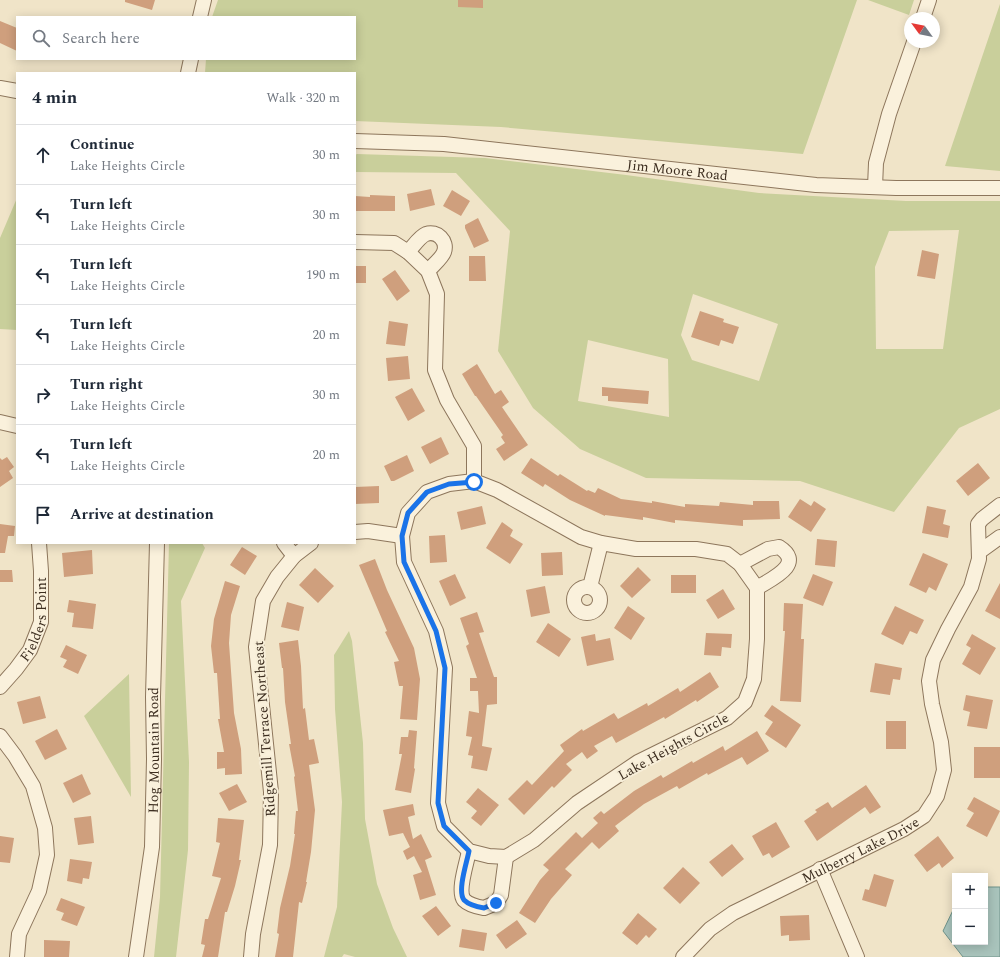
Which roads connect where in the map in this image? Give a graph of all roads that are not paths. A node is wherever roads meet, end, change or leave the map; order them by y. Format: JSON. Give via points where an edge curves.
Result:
{"nodes":[{"id":1,"x":204,"y":0,"type":"edge"},
{"id":2,"x":929,"y":0,"type":"edge"},
{"id":3,"x":925,"y":12,"type":"edge"},
{"id":4,"x":200,"y":16,"type":"edge"},
{"id":5,"x":912,"y":48,"type":"edge"},
{"id":6,"x":191,"y":60,"type":"edge"},
{"id":7,"x":188,"y":72,"type":"edge"},
{"id":8,"x":0,"y":88,"type":"edge"},
{"id":9,"x":16,"y":91,"type":"edge"},
{"id":10,"x":356,"y":141,"type":"edge"},
{"id":11,"x":875,"y":187,"type":"junction"},
{"id":12,"x":1000,"y":188,"type":"edge"},
{"id":13,"x":356,"y":242,"type":"edge"},
{"id":14,"x":408,"y":252,"type":"junction"},
{"id":15,"x":428,"y":271,"type":"junction"},
{"id":16,"x":0,"y":422,"type":"edge"},
{"id":17,"x":16,"y":426,"type":"edge"},
{"id":18,"x":474,"y":482,"type":"junction"},
{"id":19,"x":1000,"y":505,"type":"edge"},
{"id":20,"x":356,"y":532,"type":"edge"},
{"id":21,"x":402,"y":536,"type":"junction"},
{"id":22,"x":1000,"y":537,"type":"edge"},
{"id":23,"x":601,"y":543,"type":"junction"},
{"id":24,"x":39,"y":544,"type":"edge"},
{"id":25,"x":157,"y":544,"type":"edge"},
{"id":26,"x":285,"y":544,"type":"edge"},
{"id":27,"x":310,"y":544,"type":"edge"},
{"id":28,"x":979,"y":552,"type":"junction"},
{"id":29,"x":294,"y":556,"type":"junction"},
{"id":30,"x":740,"y":564,"type":"junction"},
{"id":31,"x":590,"y":587,"type":"dead end"},
{"id":32,"x":757,"y":588,"type":"junction"},
{"id":33,"x":0,"y":687,"type":"edge"},
{"id":34,"x":0,"y":736,"type":"edge"},
{"id":35,"x":469,"y":851,"type":"junction"},
{"id":36,"x":506,"y":857,"type":"junction"},
{"id":37,"x":820,"y":869,"type":"junction"},
{"id":38,"x":17,"y":957,"type":"edge"},
{"id":39,"x":136,"y":957,"type":"edge"},
{"id":40,"x":251,"y":957,"type":"edge"},
{"id":41,"x":683,"y":957,"type":"edge"},
{"id":42,"x":857,"y":957,"type":"edge"}],
"edges":[{"from":1,"to":4,"type":"street"},
{"from":2,"to":3,"type":"street"},
{"from":5,"to":11,"type":"street","via":[[889,114],[876,162]]},
{"from":6,"to":7,"type":"street"},
{"from":8,"to":9,"type":"street"},
{"from":10,"to":11,"type":"street","name":"Jim Moore Road","via":[[444,144],[816,185]]},
{"from":11,"to":12,"type":"street","name":"Jim Moore Road"},
{"from":13,"to":14,"type":"street","via":[[394,243]]},
{"from":14,"to":15,"type":"street"},
{"from":14,"to":15,"type":"street","via":[[426,234],[438,235],[445,246],[444,253]]},
{"from":15,"to":18,"type":"street","via":[[438,294],[435,370],[447,400],[474,446]]},
{"from":16,"to":17,"type":"street"},
{"from":18,"to":21,"type":"street","via":[[449,484],[427,492],[408,513]]},
{"from":18,"to":23,"type":"street","via":[[497,490],[580,537]]},
{"from":19,"to":28,"type":"street","name":"Mulberry Lake Drive","via":[[978,524]]},
{"from":20,"to":21,"type":"street"},
{"from":21,"to":35,"type":"street","via":[[404,562],[436,631],[445,668],[438,803],[444,826]]},
{"from":22,"to":28,"type":"street"},
{"from":23,"to":30,"type":"street","via":[[636,549],[696,549],[727,554]]},
{"from":23,"to":31,"type":"street"},
{"from":24,"to":33,"type":"street","name":"Fielders Point","via":[[41,622],[30,650]]},
{"from":25,"to":39,"type":"street","name":"Hog Mountain Road","via":[[152,847]]},
{"from":26,"to":29,"type":"street"},
{"from":27,"to":29,"type":"street","name":"Ridgemill Terrace Northeast"},
{"from":28,"to":37,"type":"street","name":"Mulberry Lake Drive","via":[[971,587],[933,660],[929,681],[944,770],[937,796],[924,816],[904,829]]},
{"from":29,"to":40,"type":"street","name":"Ridgemill Terrace Northeast","via":[[277,576],[263,601],[256,647],[271,792],[270,845]]},
{"from":30,"to":32,"type":"street"},
{"from":30,"to":32,"type":"street","via":[[768,549],[779,547],[786,552],[789,560],[787,567]]},
{"from":32,"to":36,"type":"street","name":"Lake Heights Circle","via":[[754,679],[745,702],[727,718],[632,766],[577,803],[534,840]]},
{"from":34,"to":38,"type":"street","via":[[33,786],[45,828],[47,855],[44,870],[39,891],[19,934]]},
{"from":35,"to":36,"type":"street"},
{"from":35,"to":36,"type":"street","via":[[461,891],[464,900],[484,908],[496,903],[501,895]]},
{"from":37,"to":41,"type":"street","name":"Mulberry Lake Drive","via":[[732,913],[710,929]]},
{"from":37,"to":42,"type":"street"}]}
